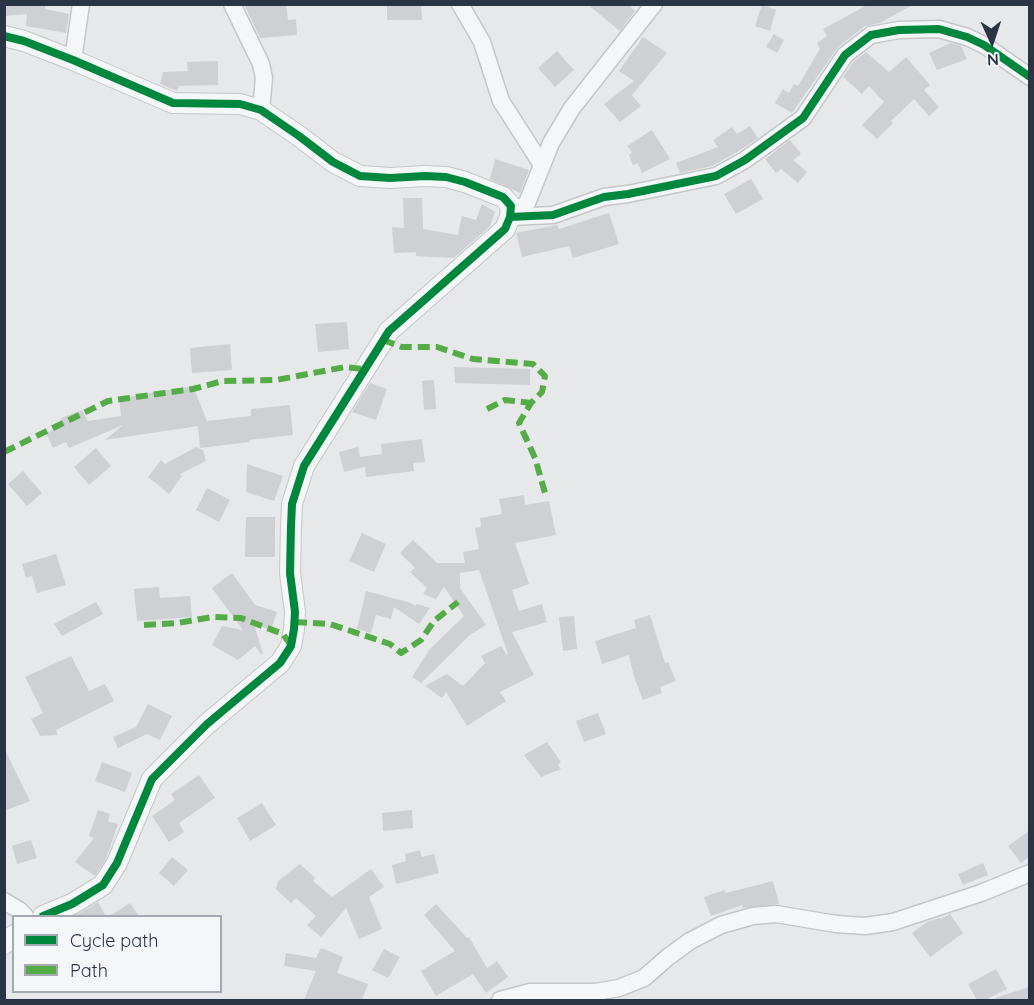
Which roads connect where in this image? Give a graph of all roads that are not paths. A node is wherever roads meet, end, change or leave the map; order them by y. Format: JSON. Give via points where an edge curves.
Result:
{"nodes":[{"id":1,"x":81,"y":4,"type":"edge"},
{"id":2,"x":232,"y":4,"type":"edge"},
{"id":3,"x":460,"y":4,"type":"edge"},
{"id":4,"x":645,"y":9,"type":"edge"},
{"id":5,"x":4,"y":36,"type":"edge"},
{"id":6,"x":73,"y":60,"type":"junction"},
{"id":7,"x":1029,"y":77,"type":"edge"},
{"id":8,"x":261,"y":111,"type":"junction"},
{"id":9,"x":542,"y":165,"type":"junction"},
{"id":10,"x":510,"y":218,"type":"junction"},
{"id":11,"x":1029,"y":873,"type":"edge"},
{"id":12,"x":4,"y":901,"type":"edge"},
{"id":13,"x":24,"y":915,"type":"edge"},
{"id":14,"x":46,"y":915,"type":"edge"},
{"id":15,"x":500,"y":1000,"type":"edge"}],
"edges":[{"from":1,"to":6,"type":"street"},
{"from":2,"to":8,"type":"street","via":[[261,64]]},
{"from":3,"to":9,"type":"street","via":[[482,42],[501,101]]},
{"from":4,"to":9,"type":"street","via":[[572,108]]},
{"from":5,"to":6,"type":"street"},
{"from":6,"to":8,"type":"street","via":[[173,103],[240,104]]},
{"from":7,"to":10,"type":"street","via":[[984,45],[939,29],[871,35],[845,56],[803,118],[716,176],[604,197],[553,215]]},
{"from":8,"to":10,"type":"street","via":[[333,162],[360,176],[446,177],[465,182],[502,197],[511,206]]},
{"from":9,"to":10,"type":"street","via":[[527,203]]},
{"from":10,"to":14,"type":"street","via":[[505,229],[389,331],[304,466],[292,504],[290,573],[294,629],[291,645],[280,663],[207,724],[152,779],[117,863],[103,885]]},
{"from":11,"to":15,"type":"street","via":[[893,922],[865,926],[776,914],[753,916],[721,925],[690,941],[644,978],[619,988],[530,992]]},
{"from":12,"to":13,"type":"street"}]}
